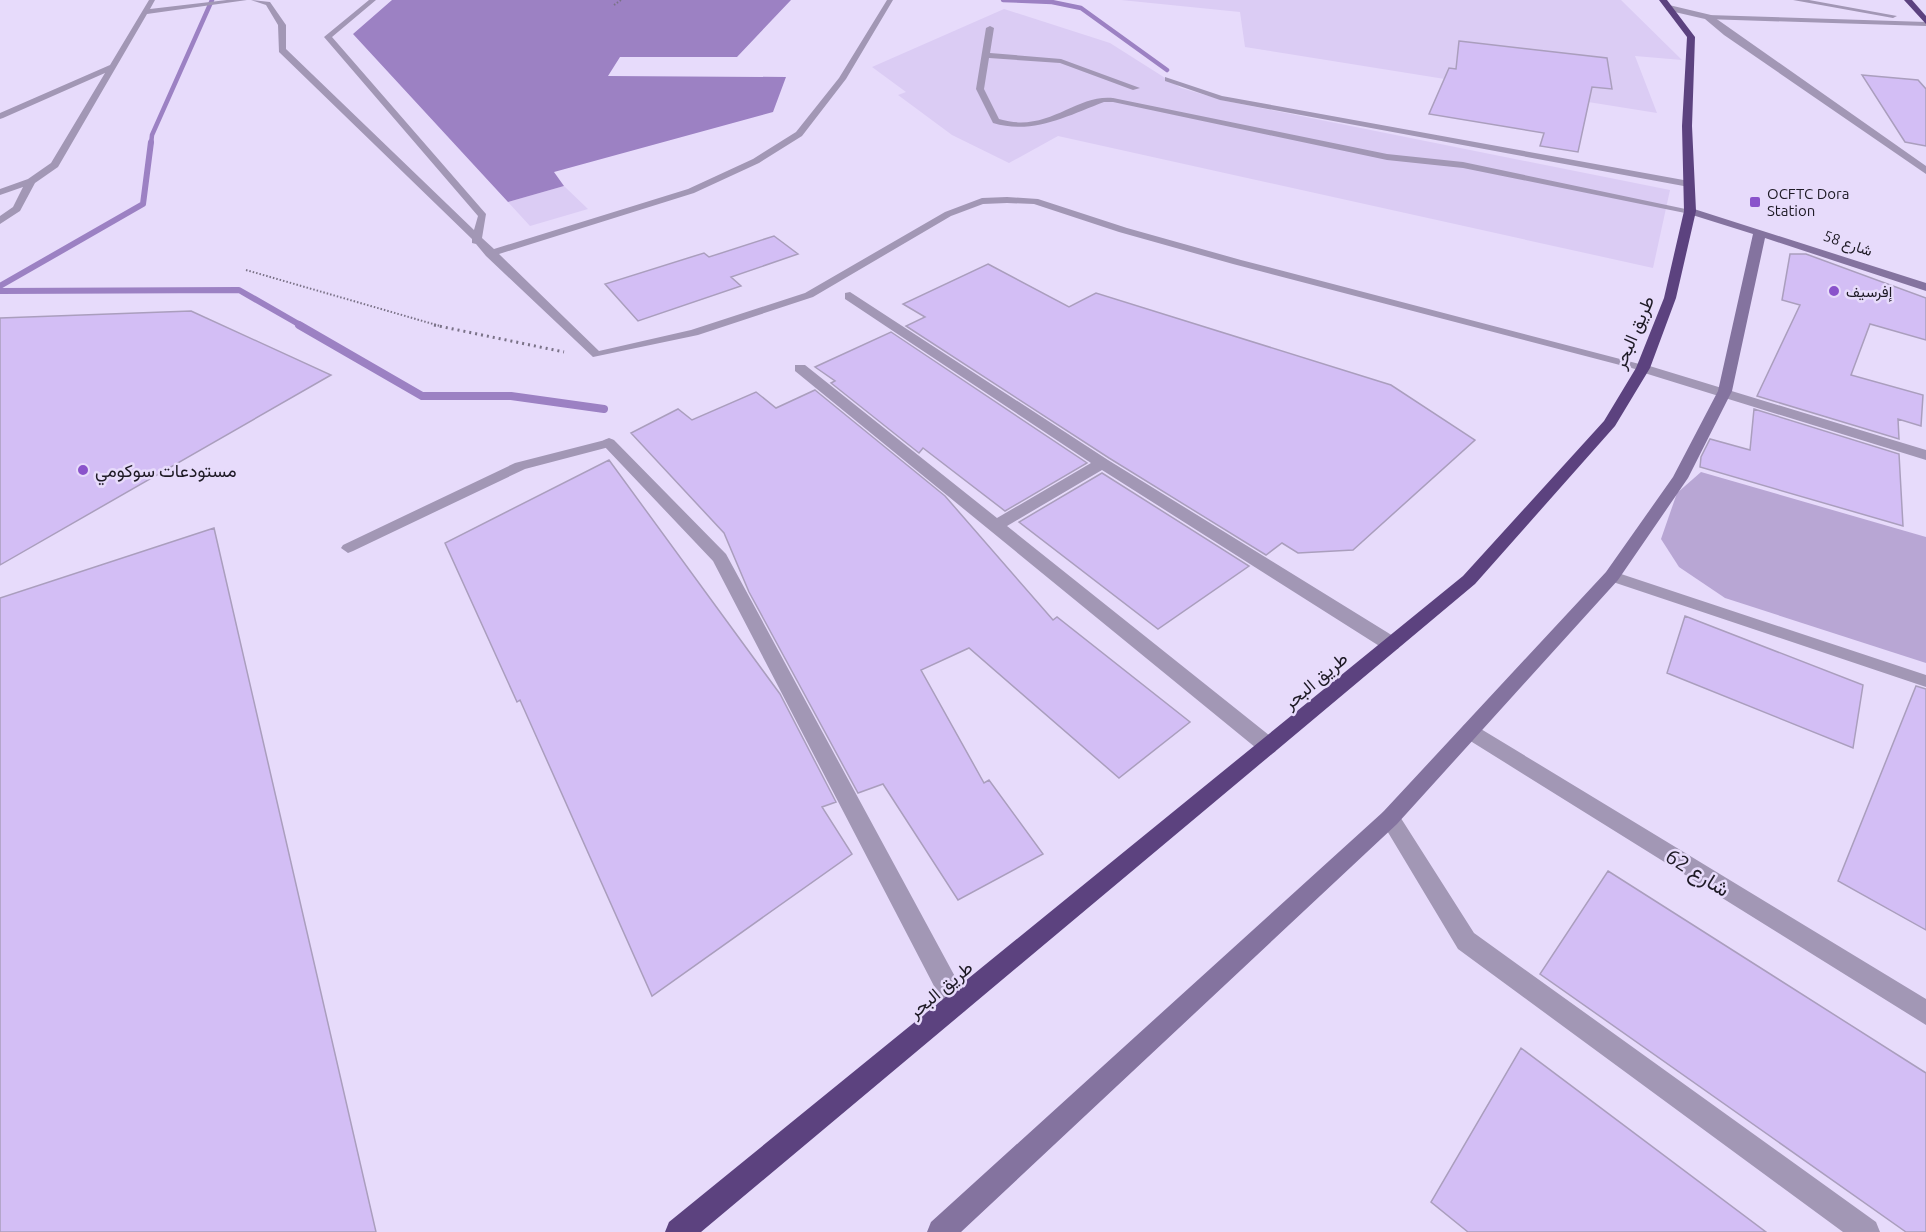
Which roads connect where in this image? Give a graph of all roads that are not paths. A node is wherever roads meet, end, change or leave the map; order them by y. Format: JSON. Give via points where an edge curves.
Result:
{"nodes":[{"id":1,"x":152,"y":0,"type":"edge"},
{"id":2,"x":244,"y":0,"type":"edge"},
{"id":3,"x":254,"y":0,"type":"edge"},
{"id":4,"x":373,"y":0,"type":"edge"},
{"id":5,"x":890,"y":0,"type":"edge"},
{"id":6,"x":1796,"y":0,"type":"edge"},
{"id":7,"x":1908,"y":0,"type":"edge"},
{"id":8,"x":1666,"y":4,"type":"edge"},
{"id":9,"x":144,"y":12,"type":"junction"},
{"id":10,"x":1708,"y":17,"type":"junction"},
{"id":11,"x":1926,"y":23,"type":"edge"},
{"id":12,"x":990,"y":28,"type":"dead end"},
{"id":13,"x":985,"y":55,"type":"junction"},
{"id":14,"x":112,"y":67,"type":"junction"},
{"id":15,"x":1168,"y":79,"type":"dead end"},
{"id":16,"x":1136,"y":88,"type":"dead end"},
{"id":17,"x":0,"y":116,"type":"edge"},
{"id":18,"x":1926,"y":171,"type":"edge"},
{"id":19,"x":31,"y":181,"type":"junction"},
{"id":20,"x":1689,"y":184,"type":"junction"},
{"id":21,"x":0,"y":192,"type":"edge"},
{"id":22,"x":1690,"y":211,"type":"junction"},
{"id":23,"x":0,"y":221,"type":"edge"},
{"id":24,"x":1760,"y":232,"type":"junction"},
{"id":25,"x":476,"y":241,"type":"junction"},
{"id":26,"x":490,"y":254,"type":"junction"},
{"id":27,"x":1926,"y":288,"type":"edge"},
{"id":28,"x":850,"y":296,"type":"dead end"},
{"id":29,"x":800,"y":368,"type":"dead end"},
{"id":30,"x":1643,"y":368,"type":"junction"},
{"id":31,"x":1725,"y":391,"type":"junction"},
{"id":32,"x":609,"y":443,"type":"joint"},
{"id":33,"x":1926,"y":455,"type":"edge"},
{"id":34,"x":1102,"y":463,"type":"junction"},
{"id":35,"x":997,"y":525,"type":"junction"},
{"id":36,"x":348,"y":548,"type":"dead end"},
{"id":37,"x":1611,"y":576,"type":"junction"},
{"id":38,"x":1391,"y":644,"type":"junction"},
{"id":39,"x":1926,"y":681,"type":"edge"},
{"id":40,"x":1471,"y":731,"type":"junction"},
{"id":41,"x":1268,"y":746,"type":"junction"},
{"id":42,"x":1390,"y":818,"type":"junction"},
{"id":43,"x":956,"y":1003,"type":"junction"},
{"id":44,"x":1926,"y":1013,"type":"edge"},
{"id":45,"x":679,"y":1232,"type":"edge"},
{"id":46,"x":941,"y":1232,"type":"edge"},
{"id":47,"x":1866,"y":1232,"type":"edge"}],
"edges":[{"from":1,"to":9,"type":"lane"},
{"from":2,"to":9,"type":"lane"},
{"from":3,"to":25,"type":"lane","via":[[268,3],[282,25],[282,50]]},
{"from":4,"to":25,"type":"lane","via":[[328,37],[483,216]]},
{"from":5,"to":26,"type":"lane","via":[[842,79],[799,134],[756,161],[691,191]]},
{"from":6,"to":11,"type":"lane"},
{"from":7,"to":11,"type":"highway"},
{"from":8,"to":10,"type":"street"},
{"from":8,"to":20,"type":"highway","name":"طريق البحر","via":[[1691,37]]},
{"from":9,"to":14,"type":"lane"},
{"from":10,"to":11,"type":"lane"},
{"from":10,"to":18,"type":"street"},
{"from":12,"to":13,"type":"lane"},
{"from":13,"to":16,"type":"lane","via":[[1061,61]]},
{"from":13,"to":22,"type":"lane","via":[[980,88],[996,121],[1004,124],[1032,125],[1103,99],[1113,100],[1387,157],[1463,165]]},
{"from":14,"to":17,"type":"lane"},
{"from":14,"to":19,"type":"lane","via":[[54,165]]},
{"from":15,"to":20,"type":"lane","via":[[1220,98]]},
{"from":19,"to":21,"type":"lane"},
{"from":19,"to":23,"type":"lane","via":[[17,209]]},
{"from":20,"to":22,"type":"highway","name":"طريق البحر"},
{"from":22,"to":24,"type":"street","name":"شارع 58"},
{"from":22,"to":30,"type":"highway","name":"طريق البحر","via":[[1670,298]]},
{"from":24,"to":27,"type":"street","name":"شارع 58"},
{"from":24,"to":31,"type":"street"},
{"from":25,"to":26,"type":"lane"},
{"from":26,"to":30,"type":"lane","via":[[597,355],[694,333],[799,299],[948,214],[982,201],[1035,201],[1123,230]]},
{"from":28,"to":34,"type":"street"},
{"from":29,"to":35,"type":"street"},
{"from":30,"to":31,"type":"street"},
{"from":30,"to":38,"type":"highway","name":"طريق البحر","via":[[1610,423],[1553,489],[1469,580]]},
{"from":31,"to":33,"type":"street"},
{"from":31,"to":37,"type":"street","via":[[1680,478]]},
{"from":32,"to":36,"type":"lane","via":[[520,466]]},
{"from":32,"to":43,"type":"street","via":[[720,558]]},
{"from":34,"to":35,"type":"street"},
{"from":34,"to":38,"type":"street"},
{"from":35,"to":41,"type":"street"},
{"from":37,"to":39,"type":"lane"},
{"from":37,"to":40,"type":"street"},
{"from":38,"to":41,"type":"highway","name":"طريق البحر"},
{"from":40,"to":42,"type":"street"},
{"from":40,"to":44,"type":"street","name":"شارع 62"},
{"from":41,"to":43,"type":"highway","name":"طريق البحر"},
{"from":42,"to":46,"type":"street"},
{"from":42,"to":47,"type":"street","via":[[1466,941]]},
{"from":43,"to":45,"type":"highway","name":"طريق البحر"}]}
